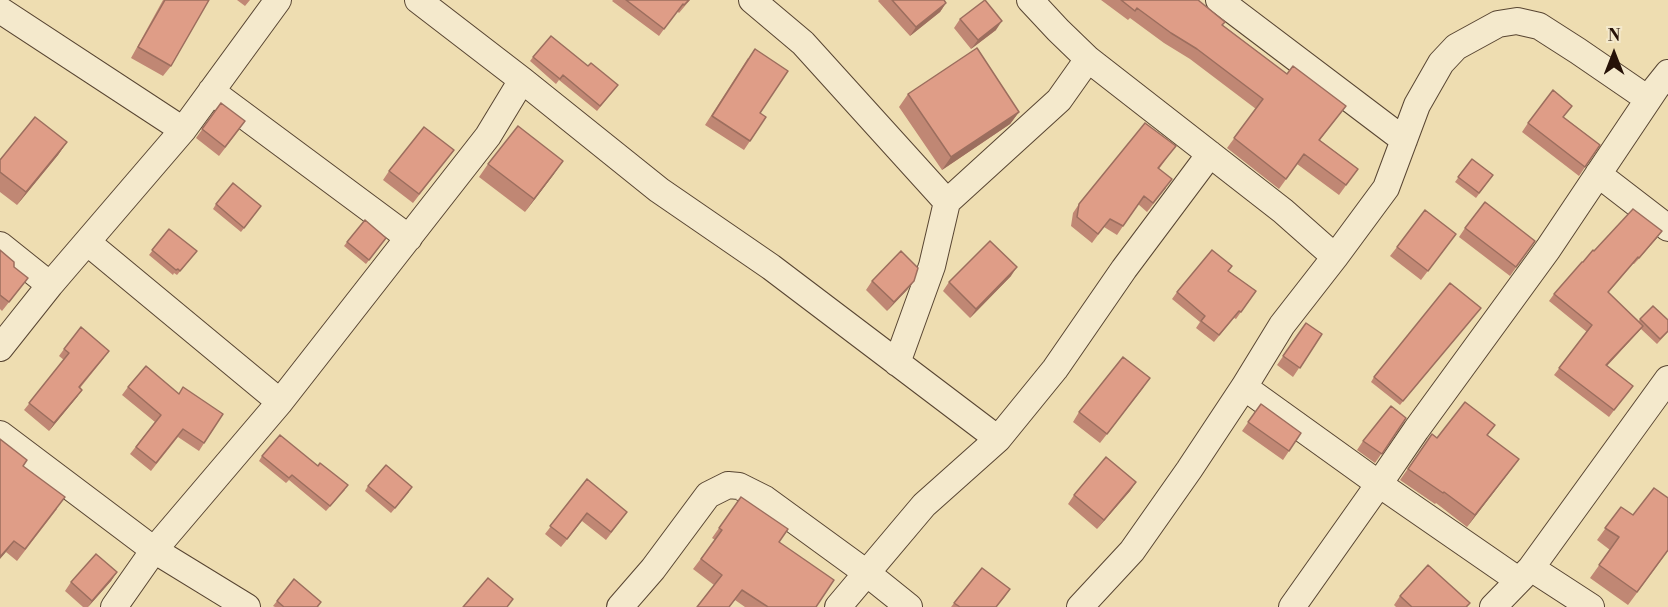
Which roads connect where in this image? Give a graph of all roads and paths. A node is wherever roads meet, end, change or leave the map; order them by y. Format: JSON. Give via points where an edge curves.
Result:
{"nodes":[{"id":1,"x":278,"y":0,"type":"edge"},
{"id":2,"x":418,"y":0,"type":"edge"},
{"id":3,"x":752,"y":0,"type":"edge"},
{"id":4,"x":1030,"y":0,"type":"edge"},
{"id":5,"x":1219,"y":0,"type":"edge"},
{"id":6,"x":0,"y":10,"type":"edge"},
{"id":7,"x":1088,"y":58,"type":"junction"},
{"id":8,"x":1668,"y":73,"type":"edge"},
{"id":9,"x":522,"y":80,"type":"junction"},
{"id":10,"x":211,"y":91,"type":"junction"},
{"id":11,"x":1648,"y":99,"type":"junction"},
{"id":12,"x":183,"y":130,"type":"junction"},
{"id":13,"x":1404,"y":140,"type":"junction"},
{"id":14,"x":1210,"y":154,"type":"junction"},
{"id":15,"x":1598,"y":174,"type":"junction"},
{"id":16,"x":947,"y":202,"type":"junction"},
{"id":17,"x":1668,"y":228,"type":"edge"},
{"id":18,"x":409,"y":238,"type":"junction"},
{"id":19,"x":87,"y":242,"type":"junction"},
{"id":20,"x":0,"y":245,"type":"edge"},
{"id":21,"x":1335,"y":257,"type":"junction"},
{"id":22,"x":50,"y":285,"type":"junction"},
{"id":23,"x":0,"y":348,"type":"edge"},
{"id":24,"x":897,"y":363,"type":"junction"},
{"id":25,"x":1667,"y":383,"type":"edge"},
{"id":26,"x":1244,"y":387,"type":"junction"},
{"id":27,"x":280,"y":402,"type":"junction"},
{"id":28,"x":0,"y":434,"type":"edge"},
{"id":29,"x":998,"y":439,"type":"junction"},
{"id":30,"x":1379,"y":484,"type":"junction"},
{"id":31,"x":154,"y":550,"type":"junction"},
{"id":32,"x":868,"y":574,"type":"junction"},
{"id":33,"x":1525,"y":574,"type":"junction"},
{"id":34,"x":114,"y":607,"type":"edge"},
{"id":35,"x":247,"y":607,"type":"edge"},
{"id":36,"x":620,"y":607,"type":"edge"},
{"id":37,"x":838,"y":607,"type":"edge"},
{"id":38,"x":909,"y":607,"type":"edge"},
{"id":39,"x":1080,"y":607,"type":"edge"},
{"id":40,"x":1292,"y":607,"type":"edge"},
{"id":41,"x":1493,"y":607,"type":"edge"},
{"id":42,"x":1591,"y":607,"type":"edge"}],
"edges":[{"from":1,"to":10,"type":"street"},
{"from":2,"to":9,"type":"street"},
{"from":3,"to":16,"type":"street","via":[[803,43]]},
{"from":4,"to":7,"type":"street"},
{"from":5,"to":13,"type":"street"},
{"from":6,"to":12,"type":"street"},
{"from":7,"to":14,"type":"street"},
{"from":7,"to":16,"type":"street","via":[[1059,100]]},
{"from":8,"to":11,"type":"street"},
{"from":9,"to":18,"type":"street","via":[[488,136]]},
{"from":9,"to":24,"type":"street","via":[[659,190],[771,267]]},
{"from":10,"to":12,"type":"street"},
{"from":10,"to":18,"type":"street"},
{"from":11,"to":13,"type":"street","via":[[1539,26],[1517,21],[1498,24],[1456,47],[1441,63],[1417,105]]},
{"from":11,"to":15,"type":"street"},
{"from":12,"to":19,"type":"street"},
{"from":13,"to":21,"type":"street","via":[[1386,188]]},
{"from":14,"to":21,"type":"street"},
{"from":14,"to":29,"type":"street","via":[[1055,369]]},
{"from":15,"to":17,"type":"street"},
{"from":15,"to":30,"type":"street"},
{"from":16,"to":24,"type":"street","via":[[932,266]]},
{"from":18,"to":27,"type":"street"},
{"from":19,"to":22,"type":"street"},
{"from":19,"to":27,"type":"street"},
{"from":20,"to":22,"type":"street"},
{"from":21,"to":26,"type":"street","via":[[1282,325]]},
{"from":22,"to":23,"type":"street"},
{"from":24,"to":29,"type":"street"},
{"from":25,"to":33,"type":"street"},
{"from":26,"to":30,"type":"street"},
{"from":26,"to":39,"type":"street","via":[[1132,551]]},
{"from":27,"to":31,"type":"street"},
{"from":28,"to":31,"type":"street"},
{"from":29,"to":32,"type":"street","via":[[924,505]]},
{"from":30,"to":33,"type":"street"},
{"from":30,"to":40,"type":"street"},
{"from":31,"to":34,"type":"street"},
{"from":31,"to":35,"type":"street"},
{"from":32,"to":36,"type":"street","via":[[765,499],[728,485],[708,495]]},
{"from":32,"to":37,"type":"street"},
{"from":32,"to":38,"type":"street"},
{"from":33,"to":41,"type":"street"},
{"from":33,"to":42,"type":"street"}]}
